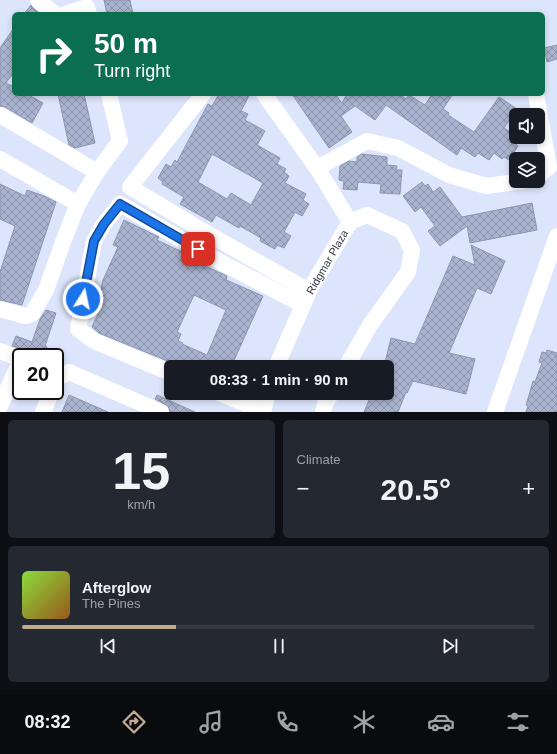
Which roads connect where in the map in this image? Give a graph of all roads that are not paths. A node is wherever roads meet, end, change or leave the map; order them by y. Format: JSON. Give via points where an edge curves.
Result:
{"nodes":[{"id":1,"x":38,"y":0,"type":"edge"},
{"id":2,"x":53,"y":12,"type":"edge"},
{"id":3,"x":71,"y":12,"type":"edge"},
{"id":4,"x":88,"y":12,"type":"edge"},
{"id":5,"x":109,"y":96,"type":"edge"},
{"id":6,"x":201,"y":96,"type":"edge"},
{"id":7,"x":265,"y":96,"type":"edge"},
{"id":8,"x":536,"y":96,"type":"edge"},
{"id":9,"x":0,"y":115,"type":"edge"},
{"id":10,"x":0,"y":160,"type":"edge"},
{"id":11,"x":317,"y":168,"type":"junction"},
{"id":12,"x":545,"y":170,"type":"edge"},
{"id":13,"x":97,"y":172,"type":"junction"},
{"id":14,"x":509,"y":183,"type":"edge"},
{"id":15,"x":78,"y":204,"type":"junction"},
{"id":16,"x":350,"y":222,"type":"junction"},
{"id":17,"x":557,"y":236,"type":"edge"},
{"id":18,"x":306,"y":298,"type":"junction"},
{"id":19,"x":0,"y":309,"type":"edge"},
{"id":20,"x":0,"y":352,"type":"edge"},
{"id":21,"x":279,"y":360,"type":"edge"},
{"id":22,"x":350,"y":360,"type":"edge"},
{"id":23,"x":164,"y":370,"type":"edge"},
{"id":24,"x":64,"y":375,"type":"edge"},
{"id":25,"x":48,"y":400,"type":"edge"},
{"id":26,"x":235,"y":400,"type":"edge"},
{"id":27,"x":266,"y":400,"type":"edge"},
{"id":28,"x":328,"y":400,"type":"edge"},
{"id":29,"x":0,"y":406,"type":"edge"},
{"id":30,"x":43,"y":412,"type":"edge"},
{"id":31,"x":161,"y":412,"type":"edge"},
{"id":32,"x":263,"y":412,"type":"edge"},
{"id":33,"x":323,"y":412,"type":"edge"},
{"id":34,"x":495,"y":412,"type":"edge"}],
"edges":[{"from":1,"to":2,"type":"street"},
{"from":3,"to":4,"type":"street","via":[[87,7]]},
{"from":5,"to":13,"type":"street","via":[[120,141]]},
{"from":6,"to":18,"type":"street","via":[[130,187]]},
{"from":7,"to":11,"type":"street"},
{"from":8,"to":12,"type":"street","via":[[549,167]]},
{"from":9,"to":13,"type":"street"},
{"from":10,"to":15,"type":"street"},
{"from":11,"to":14,"type":"street","via":[[367,141],[398,148],[448,175],[486,186]]},
{"from":11,"to":16,"type":"street"},
{"from":13,"to":15,"type":"street"},
{"from":15,"to":19,"type":"street","via":[[46,290],[32,314],[25,316]]},
{"from":16,"to":18,"type":"street","name":"Ridgmar Plaza"},
{"from":16,"to":22,"type":"street","name":"Ridgmar Plaza","via":[[367,215],[402,231],[412,250],[408,272],[370,325]]},
{"from":17,"to":34,"type":"street"},
{"from":18,"to":21,"type":"street","name":"Ridgmar Plaza"},
{"from":18,"to":23,"type":"street","via":[[224,264],[120,204],[94,241],[78,329],[94,341]]},
{"from":20,"to":29,"type":"street","via":[[21,358]]},
{"from":24,"to":31,"type":"street","via":[[69,372]]},
{"from":25,"to":30,"type":"street"},
{"from":26,"to":32,"type":"street"},
{"from":27,"to":32,"type":"street"},
{"from":28,"to":33,"type":"street"}]}
